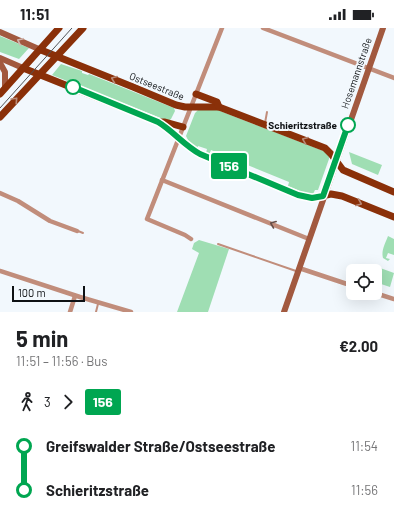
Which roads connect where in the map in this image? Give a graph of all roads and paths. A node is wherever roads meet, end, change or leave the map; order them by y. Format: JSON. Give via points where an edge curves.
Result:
{"nodes":[{"id":1,"x":59,"y":28,"type":"edge"},
{"id":2,"x":83,"y":28,"type":"edge"},
{"id":3,"x":222,"y":28,"type":"edge"},
{"id":4,"x":263,"y":28,"type":"edge"},
{"id":5,"x":383,"y":28,"type":"edge"},
{"id":6,"x":0,"y":32,"type":"edge"},
{"id":7,"x":41,"y":50,"type":"junction"},
{"id":8,"x":57,"y":56,"type":"junction"},
{"id":9,"x":0,"y":58,"type":"edge"},
{"id":10,"x":0,"y":63,"type":"edge"},
{"id":11,"x":23,"y":68,"type":"junction"},
{"id":12,"x":369,"y":68,"type":"junction"},
{"id":13,"x":40,"y":74,"type":"junction"},
{"id":14,"x":394,"y":78,"type":"edge"},
{"id":15,"x":5,"y":88,"type":"junction"},
{"id":16,"x":0,"y":94,"type":"edge"},
{"id":17,"x":196,"y":94,"type":"junction"},
{"id":18,"x":190,"y":107,"type":"junction"},
{"id":19,"x":219,"y":107,"type":"junction"},
{"id":20,"x":266,"y":112,"type":"dead end"},
{"id":21,"x":0,"y":116,"type":"edge"},
{"id":22,"x":158,"y":122,"type":"junction"},
{"id":23,"x":265,"y":124,"type":"junction"},
{"id":24,"x":183,"y":127,"type":"junction"},
{"id":25,"x":179,"y":138,"type":"junction"},
{"id":26,"x":336,"y":161,"type":"junction"},
{"id":27,"x":162,"y":180,"type":"junction"},
{"id":28,"x":394,"y":192,"type":"edge"},
{"id":29,"x":0,"y":193,"type":"edge"},
{"id":30,"x":323,"y":196,"type":"junction"},
{"id":31,"x":394,"y":218,"type":"edge"},
{"id":32,"x":77,"y":231,"type":"joint"},
{"id":33,"x":83,"y":233,"type":"dead end"},
{"id":34,"x":191,"y":239,"type":"dead end"},
{"id":35,"x":309,"y":239,"type":"junction"},
{"id":36,"x":218,"y":244,"type":"dead end"},
{"id":37,"x":298,"y":269,"type":"junction"},
{"id":38,"x":0,"y":271,"type":"edge"},
{"id":39,"x":346,"y":284,"type":"edge"},
{"id":40,"x":382,"y":295,"type":"edge"},
{"id":41,"x":75,"y":296,"type":"junction"},
{"id":42,"x":394,"y":299,"type":"edge"},
{"id":43,"x":99,"y":303,"type":"junction"},
{"id":44,"x":70,"y":312,"type":"edge"},
{"id":45,"x":96,"y":312,"type":"edge"},
{"id":46,"x":130,"y":312,"type":"edge"},
{"id":47,"x":284,"y":312,"type":"edge"}],
"edges":[{"from":1,"to":7,"type":"main road"},
{"from":2,"to":8,"type":"main road"},
{"from":3,"to":17,"type":"street"},
{"from":4,"to":12,"type":"street"},
{"from":5,"to":12,"type":"street","name":"Hosemannstraße"},
{"from":7,"to":6,"type":"street","one_way":true},
{"from":7,"to":8,"type":"main road","name":"Ostseestraße"},
{"from":7,"to":11,"type":"main road"},
{"from":8,"to":13,"type":"main road"},
{"from":18,"to":8,"type":"main road","name":"Ostseestraße","one_way":true,"via":[[176,106]]},
{"from":9,"to":11,"type":"street"},
{"from":10,"to":15,"type":"street","via":[[5,72]]},
{"from":11,"to":13,"type":"main road"},
{"from":11,"to":15,"type":"main road"},
{"from":12,"to":14,"type":"street"},
{"from":12,"to":26,"type":"street","name":"Hosemannstraße"},
{"from":21,"to":13,"type":"main road","one_way":true},
{"from":13,"to":22,"type":"main road"},
{"from":15,"to":16,"type":"main road"},
{"from":17,"to":18,"type":"street"},
{"from":17,"to":19,"type":"main road","via":[[217,102]]},
{"from":18,"to":19,"type":"main road","name":"Ostseestraße"},
{"from":18,"to":24,"type":"street"},
{"from":19,"to":23,"type":"main road","name":"Ostseestraße"},
{"from":20,"to":23,"type":"lane"},
{"from":22,"to":24,"type":"main road"},
{"from":22,"to":25,"type":"main road"},
{"from":26,"to":23,"type":"main road","name":"Ostseestraße","one_way":true,"via":[[325,148]]},
{"from":24,"to":25,"type":"street"},
{"from":25,"to":27,"type":"street"},
{"from":25,"to":30,"type":"main road","via":[[200,154],[286,190],[306,197]]},
{"from":26,"to":28,"type":"main road","name":"Ostseestraße","via":[[343,170]]},
{"from":26,"to":30,"type":"street","name":"Hosemannstraße"},
{"from":27,"to":34,"type":"street","via":[[146,219]]},
{"from":35,"to":27,"type":"street","one_way":true},
{"from":29,"to":32,"type":"street","via":[[18,200],[50,221]]},
{"from":30,"to":31,"type":"main road","one_way":true,"via":[[342,196]]},
{"from":30,"to":35,"type":"street","name":"Hosemannstraße"},
{"from":32,"to":33,"type":"lane"},
{"from":35,"to":37,"type":"street","name":"Hosemannstraße"},
{"from":36,"to":37,"type":"lane"},
{"from":37,"to":39,"type":"street"},
{"from":37,"to":47,"type":"street","name":"Hosemannstraße"},
{"from":38,"to":41,"type":"street"},
{"from":40,"to":42,"type":"street"},
{"from":41,"to":43,"type":"street"},
{"from":41,"to":44,"type":"street"},
{"from":43,"to":45,"type":"lane"},
{"from":43,"to":46,"type":"street"}]}
